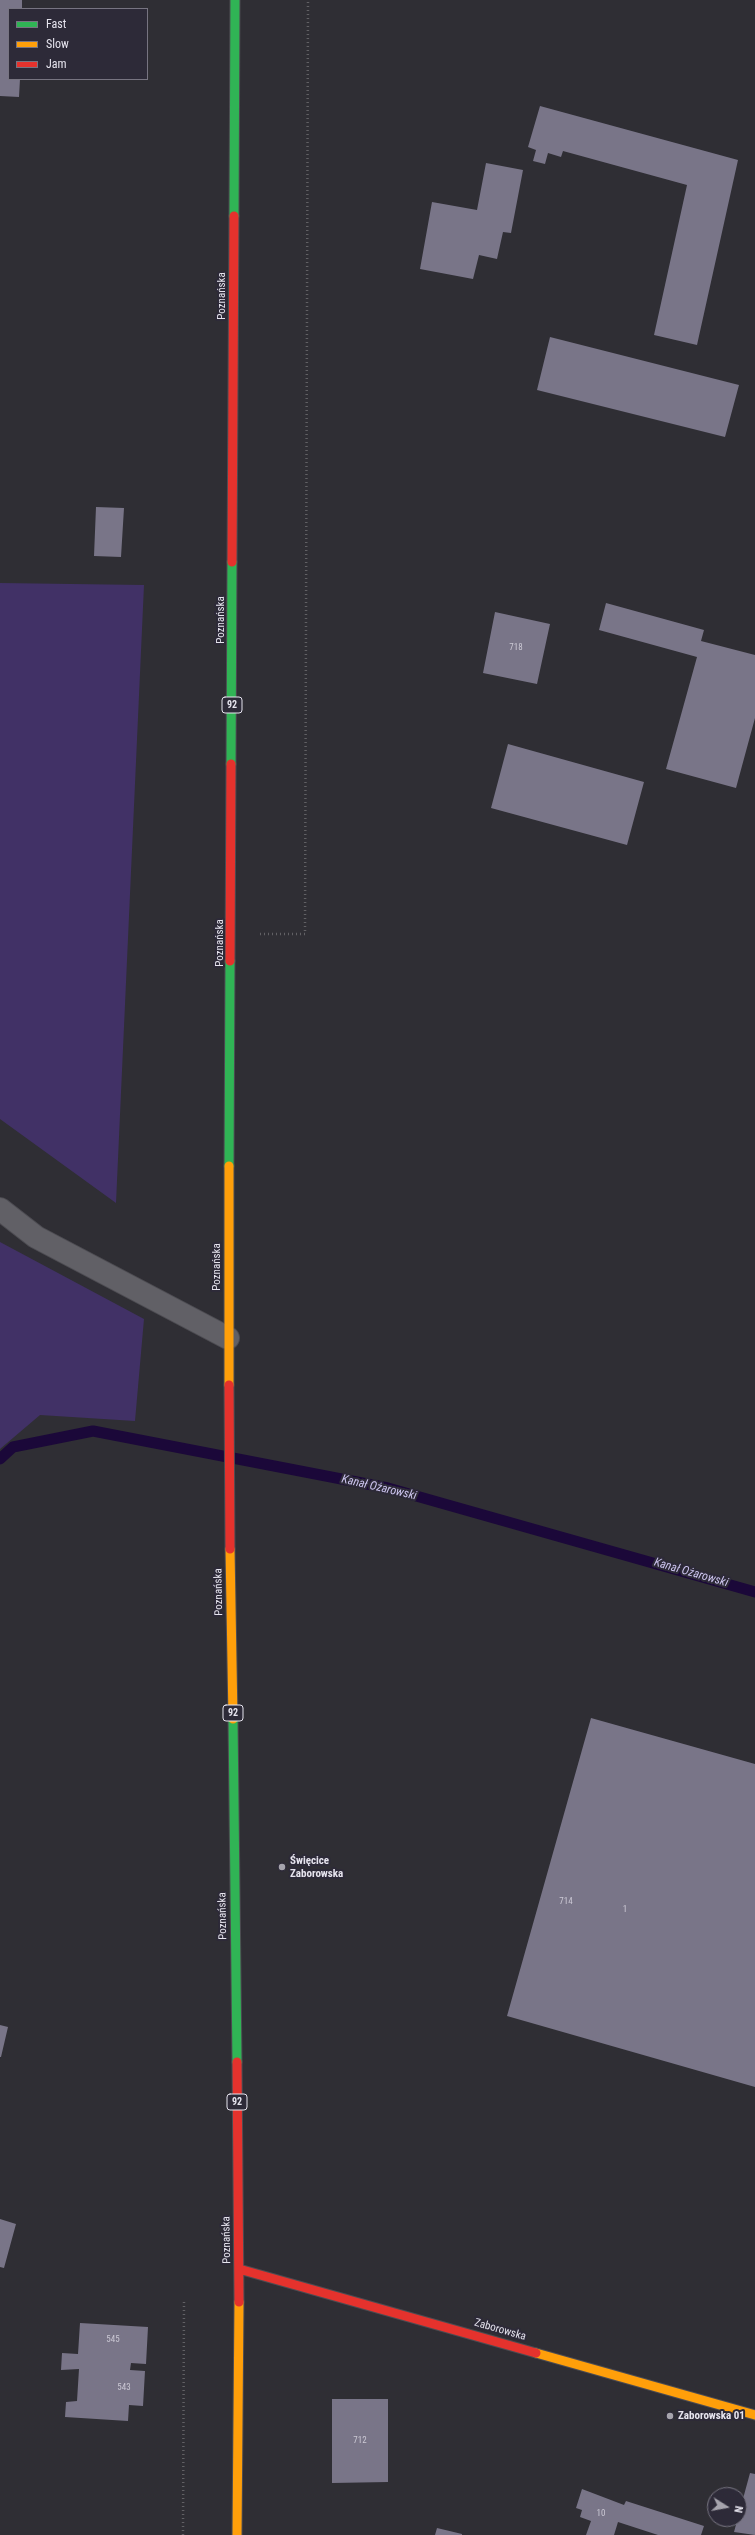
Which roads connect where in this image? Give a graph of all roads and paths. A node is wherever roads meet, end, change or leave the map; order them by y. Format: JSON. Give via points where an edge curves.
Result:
{"nodes":[{"id":1,"x":234,"y":0,"type":"edge"},
{"id":2,"x":308,"y":0,"type":"edge"},
{"id":3,"x":232,"y":934,"type":"junction"},
{"id":4,"x":0,"y":1209,"type":"edge"},
{"id":5,"x":228,"y":1338,"type":"junction"},
{"id":6,"x":239,"y":2269,"type":"junction"},
{"id":7,"x":184,"y":2300,"type":"dead end"},
{"id":8,"x":755,"y":2415,"type":"edge"},
{"id":9,"x":183,"y":2535,"type":"edge"},
{"id":10,"x":237,"y":2535,"type":"edge"}],
"edges":[{"from":1,"to":3,"type":"main road","name":"Poznańska","number":"92"},
{"from":2,"to":3,"type":"path","via":[[305,934]]},
{"from":3,"to":5,"type":"main road","name":"Poznańska","number":"92"},
{"from":4,"to":5,"type":"street","via":[[36,1236]]},
{"from":5,"to":6,"type":"main road","name":"Poznańska","number":"92"},
{"from":6,"to":8,"type":"main road","name":"Zaborowska"},
{"from":6,"to":10,"type":"main road","name":"Poznańska","number":"92"},
{"from":7,"to":9,"type":"path"}]}
